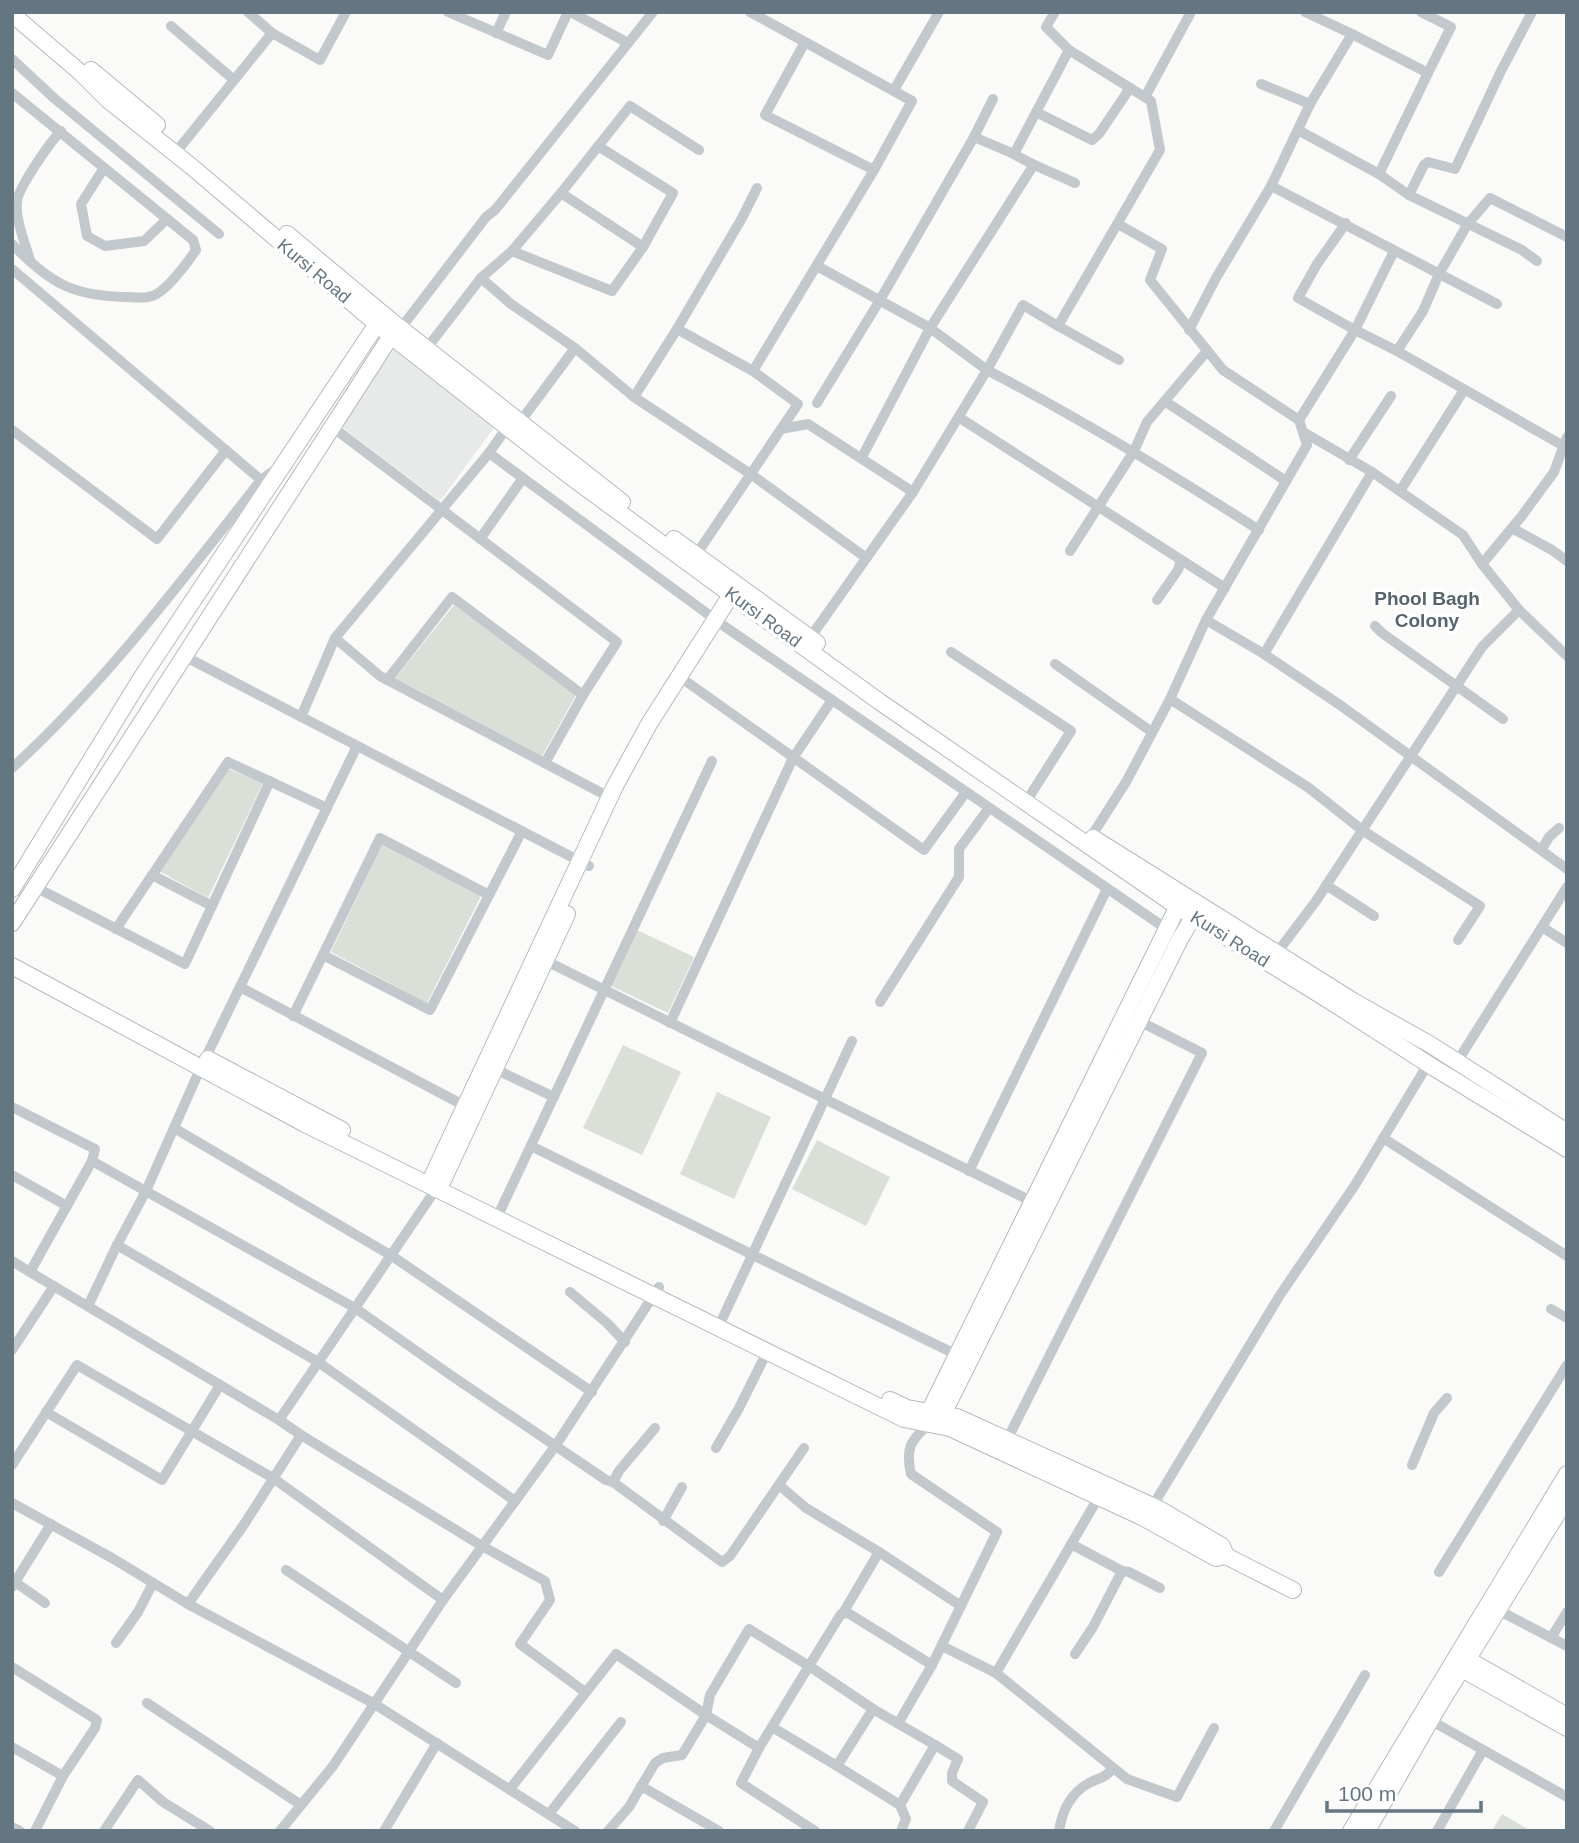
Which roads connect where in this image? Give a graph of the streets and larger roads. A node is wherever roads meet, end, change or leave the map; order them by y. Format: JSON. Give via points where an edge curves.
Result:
{"nodes":[{"id":1,"x":26,"y":12,"type":"edge"},
{"id":2,"x":248,"y":12,"type":"edge"},
{"id":3,"x":346,"y":12,"type":"edge"},
{"id":4,"x":448,"y":12,"type":"edge"},
{"id":5,"x":506,"y":12,"type":"edge"},
{"id":6,"x":570,"y":12,"type":"edge"},
{"id":7,"x":653,"y":12,"type":"edge"},
{"id":8,"x":750,"y":12,"type":"edge"},
{"id":9,"x":939,"y":12,"type":"edge"},
{"id":10,"x":1055,"y":12,"type":"edge"},
{"id":11,"x":1191,"y":12,"type":"edge"},
{"id":12,"x":1305,"y":12,"type":"edge"},
{"id":13,"x":1421,"y":12,"type":"edge"},
{"id":14,"x":1532,"y":12,"type":"edge"},
{"id":15,"x":12,"y":13,"type":"edge"},
{"id":16,"x":771,"y":17,"type":"edge"},
{"id":17,"x":170,"y":26,"type":"dead end"},
{"id":18,"x":272,"y":33,"type":"junction"},
{"id":19,"x":496,"y":33,"type":"junction"},
{"id":20,"x":1352,"y":34,"type":"junction"},
{"id":21,"x":805,"y":42,"type":"junction"},
{"id":22,"x":628,"y":43,"type":"junction"},
{"id":23,"x":1069,"y":50,"type":"junction"},
{"id":24,"x":12,"y":59,"type":"edge"},
{"id":25,"x":1428,"y":73,"type":"junction"},
{"id":26,"x":234,"y":80,"type":"junction"},
{"id":27,"x":1261,"y":84,"type":"dead end"},
{"id":28,"x":1130,"y":88,"type":"junction"},
{"id":29,"x":894,"y":90,"type":"junction"},
{"id":30,"x":12,"y":93,"type":"edge"},
{"id":31,"x":1145,"y":97,"type":"junction"},
{"id":32,"x":993,"y":99,"type":"dead end"},
{"id":33,"x":1310,"y":104,"type":"junction"},
{"id":34,"x":1036,"y":112,"type":"junction"},
{"id":35,"x":1298,"y":130,"type":"junction"},
{"id":36,"x":61,"y":131,"type":"junction"},
{"id":37,"x":974,"y":137,"type":"junction"},
{"id":38,"x":173,"y":143,"type":"junction"},
{"id":39,"x":598,"y":146,"type":"junction"},
{"id":40,"x":699,"y":150,"type":"dead end"},
{"id":41,"x":1013,"y":154,"type":"junction"},
{"id":42,"x":1033,"y":166,"type":"junction"},
{"id":43,"x":104,"y":168,"type":"junction"},
{"id":44,"x":141,"y":169,"type":"junction"},
{"id":45,"x":874,"y":170,"type":"junction"},
{"id":46,"x":1379,"y":174,"type":"junction"},
{"id":47,"x":1074,"y":183,"type":"dead end"},
{"id":48,"x":1271,"y":186,"type":"junction"},
{"id":49,"x":128,"y":188,"type":"junction"},
{"id":50,"x":757,"y":188,"type":"dead end"},
{"id":51,"x":561,"y":193,"type":"junction"},
{"id":52,"x":1409,"y":195,"type":"junction"},
{"id":53,"x":15,"y":199,"type":"edge"},
{"id":54,"x":167,"y":219,"type":"junction"},
{"id":55,"x":1346,"y":223,"type":"junction"},
{"id":56,"x":1118,"y":224,"type":"junction"},
{"id":57,"x":1467,"y":225,"type":"junction"},
{"id":58,"x":219,"y":234,"type":"dead end"},
{"id":59,"x":1567,"y":237,"type":"edge"},
{"id":60,"x":12,"y":244,"type":"edge"},
{"id":61,"x":643,"y":247,"type":"junction"},
{"id":62,"x":512,"y":251,"type":"junction"},
{"id":63,"x":1394,"y":251,"type":"junction"},
{"id":64,"x":1537,"y":261,"type":"dead end"},
{"id":65,"x":32,"y":264,"type":"junction"},
{"id":66,"x":817,"y":266,"type":"junction"},
{"id":67,"x":12,"y":269,"type":"edge"},
{"id":68,"x":1439,"y":274,"type":"junction"},
{"id":69,"x":481,"y":278,"type":"junction"},
{"id":70,"x":880,"y":300,"type":"junction"},
{"id":71,"x":1497,"y":304,"type":"dead end"},
{"id":72,"x":1058,"y":326,"type":"junction"},
{"id":73,"x":390,"y":327,"type":"junction"},
{"id":74,"x":930,"y":328,"type":"junction"},
{"id":75,"x":677,"y":329,"type":"junction"},
{"id":76,"x":1189,"y":330,"type":"junction"},
{"id":77,"x":1355,"y":330,"type":"junction"},
{"id":78,"x":427,"y":348,"type":"junction"},
{"id":79,"x":575,"y":348,"type":"junction"},
{"id":80,"x":1207,"y":351,"type":"junction"},
{"id":81,"x":1397,"y":351,"type":"junction"},
{"id":82,"x":1119,"y":360,"type":"dead end"},
{"id":83,"x":987,"y":370,"type":"junction"},
{"id":84,"x":753,"y":371,"type":"junction"},
{"id":85,"x":1464,"y":390,"type":"junction"},
{"id":86,"x":1391,"y":396,"type":"dead end"},
{"id":87,"x":634,"y":397,"type":"junction"},
{"id":88,"x":1166,"y":402,"type":"junction"},
{"id":89,"x":817,"y":403,"type":"dead end"},
{"id":90,"x":960,"y":418,"type":"junction"},
{"id":91,"x":1299,"y":420,"type":"junction"},
{"id":92,"x":514,"y":424,"type":"junction"},
{"id":93,"x":331,"y":426,"type":"junction"},
{"id":94,"x":781,"y":429,"type":"junction"},
{"id":95,"x":12,"y":430,"type":"edge"},
{"id":96,"x":1305,"y":433,"type":"junction"},
{"id":97,"x":1565,"y":444,"type":"edge"},
{"id":98,"x":226,"y":450,"type":"junction"},
{"id":99,"x":1135,"y":451,"type":"junction"},
{"id":100,"x":489,"y":453,"type":"junction"},
{"id":101,"x":862,"y":457,"type":"junction"},
{"id":102,"x":1349,"y":460,"type":"junction"},
{"id":103,"x":284,"y":464,"type":"junction"},
{"id":104,"x":1372,"y":472,"type":"junction"},
{"id":105,"x":752,"y":475,"type":"junction"},
{"id":106,"x":523,"y":478,"type":"junction"},
{"id":107,"x":261,"y":480,"type":"junction"},
{"id":108,"x":1286,"y":481,"type":"junction"},
{"id":109,"x":1401,"y":491,"type":"junction"},
{"id":110,"x":914,"y":492,"type":"junction"},
{"id":111,"x":1097,"y":506,"type":"junction"},
{"id":112,"x":442,"y":510,"type":"junction"},
{"id":113,"x":1512,"y":528,"type":"junction"},
{"id":114,"x":1259,"y":530,"type":"junction"},
{"id":115,"x":480,"y":539,"type":"junction"},
{"id":116,"x":1070,"y":551,"type":"dead end"},
{"id":117,"x":696,"y":555,"type":"junction"},
{"id":118,"x":865,"y":557,"type":"junction"},
{"id":119,"x":1181,"y":560,"type":"junction"},
{"id":120,"x":1567,"y":561,"type":"edge"},
{"id":121,"x":1482,"y":564,"type":"junction"},
{"id":122,"x":1225,"y":588,"type":"junction"},
{"id":123,"x":739,"y":593,"type":"junction"},
{"id":124,"x":1157,"y":600,"type":"dead end"},
{"id":125,"x":1519,"y":610,"type":"junction"},
{"id":126,"x":1206,"y":620,"type":"junction"},
{"id":127,"x":721,"y":623,"type":"junction"},
{"id":128,"x":1376,"y":626,"type":"dead end"},
{"id":129,"x":335,"y":638,"type":"junction"},
{"id":130,"x":810,"y":638,"type":"junction"},
{"id":131,"x":951,"y":652,"type":"dead end"},
{"id":132,"x":1264,"y":654,"type":"junction"},
{"id":133,"x":184,"y":656,"type":"junction"},
{"id":134,"x":1567,"y":656,"type":"edge"},
{"id":135,"x":1055,"y":664,"type":"dead end"},
{"id":136,"x":387,"y":680,"type":"junction"},
{"id":137,"x":687,"y":682,"type":"junction"},
{"id":138,"x":1456,"y":687,"type":"junction"},
{"id":139,"x":583,"y":695,"type":"junction"},
{"id":140,"x":1170,"y":699,"type":"junction"},
{"id":141,"x":832,"y":700,"type":"junction"},
{"id":142,"x":301,"y":717,"type":"junction"},
{"id":143,"x":1503,"y":719,"type":"dead end"},
{"id":144,"x":1152,"y":732,"type":"junction"},
{"id":145,"x":357,"y":746,"type":"junction"},
{"id":146,"x":1409,"y":757,"type":"junction"},
{"id":147,"x":793,"y":758,"type":"junction"},
{"id":148,"x":712,"y":761,"type":"dead end"},
{"id":149,"x":545,"y":764,"type":"junction"},
{"id":150,"x":12,"y":768,"type":"edge"},
{"id":151,"x":270,"y":781,"type":"junction"},
{"id":152,"x":966,"y":792,"type":"junction"},
{"id":153,"x":1031,"y":794,"type":"junction"},
{"id":154,"x":609,"y":797,"type":"junction"},
{"id":155,"x":327,"y":807,"type":"junction"},
{"id":156,"x":989,"y":808,"type":"junction"},
{"id":157,"x":1559,"y":828,"type":"dead end"},
{"id":158,"x":1362,"y":830,"type":"junction"},
{"id":159,"x":522,"y":831,"type":"junction"},
{"id":160,"x":1089,"y":841,"type":"junction"},
{"id":161,"x":1542,"y":849,"type":"junction"},
{"id":162,"x":584,"y":864,"type":"junction"},
{"id":163,"x":1567,"y":869,"type":"edge"},
{"id":164,"x":152,"y":875,"type":"junction"},
{"id":165,"x":1326,"y":885,"type":"junction"},
{"id":166,"x":35,"y":887,"type":"junction"},
{"id":167,"x":1567,"y":887,"type":"edge"},
{"id":168,"x":12,"y":889,"type":"edge"},
{"id":169,"x":1107,"y":889,"type":"junction"},
{"id":170,"x":489,"y":895,"type":"junction"},
{"id":171,"x":1181,"y":901,"type":"junction"},
{"id":172,"x":212,"y":906,"type":"junction"},
{"id":173,"x":1196,"y":911,"type":"junction"},
{"id":174,"x":1374,"y":916,"type":"dead end"},
{"id":175,"x":12,"y":923,"type":"edge"},
{"id":176,"x":1542,"y":927,"type":"junction"},
{"id":177,"x":116,"y":929,"type":"junction"},
{"id":178,"x":1166,"y":929,"type":"junction"},
{"id":179,"x":1180,"y":939,"type":"junction"},
{"id":180,"x":1458,"y":940,"type":"dead end"},
{"id":181,"x":1567,"y":943,"type":"edge"},
{"id":182,"x":12,"y":953,"type":"edge"},
{"id":183,"x":323,"y":955,"type":"junction"},
{"id":184,"x":540,"y":958,"type":"junction"},
{"id":185,"x":1273,"y":958,"type":"junction"},
{"id":186,"x":12,"y":966,"type":"edge"},
{"id":187,"x":240,"y":987,"type":"junction"},
{"id":188,"x":604,"y":990,"type":"junction"},
{"id":189,"x":880,"y":1002,"type":"dead end"},
{"id":190,"x":293,"y":1016,"type":"junction"},
{"id":191,"x":1139,"y":1021,"type":"junction"},
{"id":192,"x":670,"y":1023,"type":"junction"},
{"id":193,"x":852,"y":1041,"type":"dead end"},
{"id":194,"x":203,"y":1062,"type":"junction"},
{"id":195,"x":1457,"y":1062,"type":"junction"},
{"id":196,"x":1428,"y":1064,"type":"junction"},
{"id":197,"x":495,"y":1069,"type":"junction"},
{"id":198,"x":554,"y":1097,"type":"junction"},
{"id":199,"x":825,"y":1099,"type":"junction"},
{"id":200,"x":465,"y":1106,"type":"junction"},
{"id":201,"x":12,"y":1107,"type":"edge"},
{"id":202,"x":174,"y":1128,"type":"junction"},
{"id":203,"x":1567,"y":1132,"type":"edge"},
{"id":204,"x":1383,"y":1138,"type":"junction"},
{"id":205,"x":530,"y":1146,"type":"junction"},
{"id":206,"x":1567,"y":1149,"type":"edge"},
{"id":207,"x":92,"y":1161,"type":"junction"},
{"id":208,"x":970,"y":1171,"type":"junction"},
{"id":209,"x":12,"y":1175,"type":"edge"},
{"id":210,"x":438,"y":1182,"type":"junction"},
{"id":211,"x":146,"y":1191,"type":"junction"},
{"id":212,"x":1039,"y":1205,"type":"junction"},
{"id":213,"x":67,"y":1206,"type":"junction"},
{"id":214,"x":501,"y":1209,"type":"junction"},
{"id":215,"x":117,"y":1245,"type":"junction"},
{"id":216,"x":753,"y":1255,"type":"junction"},
{"id":217,"x":392,"y":1256,"type":"junction"},
{"id":218,"x":1567,"y":1256,"type":"edge"},
{"id":219,"x":12,"y":1261,"type":"edge"},
{"id":220,"x":30,"y":1272,"type":"junction"},
{"id":221,"x":54,"y":1286,"type":"junction"},
{"id":222,"x":570,"y":1292,"type":"dead end"},
{"id":223,"x":657,"y":1292,"type":"junction"},
{"id":224,"x":88,"y":1306,"type":"junction"},
{"id":225,"x":355,"y":1308,"type":"junction"},
{"id":226,"x":1551,"y":1309,"type":"dead end"},
{"id":227,"x":1567,"y":1318,"type":"edge"},
{"id":228,"x":720,"y":1323,"type":"junction"},
{"id":229,"x":625,"y":1342,"type":"junction"},
{"id":230,"x":12,"y":1350,"type":"edge"},
{"id":231,"x":767,"y":1352,"type":"junction"},
{"id":232,"x":957,"y":1354,"type":"junction"},
{"id":233,"x":318,"y":1362,"type":"junction"},
{"id":234,"x":1567,"y":1365,"type":"edge"},
{"id":235,"x":220,"y":1385,"type":"junction"},
{"id":236,"x":592,"y":1392,"type":"junction"},
{"id":237,"x":1447,"y":1398,"type":"dead end"},
{"id":238,"x":46,"y":1412,"type":"junction"},
{"id":239,"x":934,"y":1417,"type":"junction"},
{"id":240,"x":279,"y":1420,"type":"junction"},
{"id":241,"x":655,"y":1428,"type":"dead end"},
{"id":242,"x":193,"y":1430,"type":"junction"},
{"id":243,"x":301,"y":1435,"type":"junction"},
{"id":244,"x":1007,"y":1440,"type":"junction"},
{"id":245,"x":556,"y":1445,"type":"junction"},
{"id":246,"x":716,"y":1448,"type":"dead end"},
{"id":247,"x":804,"y":1448,"type":"dead end"},
{"id":248,"x":12,"y":1465,"type":"edge"},
{"id":249,"x":1412,"y":1465,"type":"dead end"},
{"id":250,"x":1567,"y":1474,"type":"edge"},
{"id":251,"x":273,"y":1479,"type":"junction"},
{"id":252,"x":613,"y":1482,"type":"junction"},
{"id":253,"x":779,"y":1485,"type":"junction"},
{"id":254,"x":682,"y":1487,"type":"dead end"},
{"id":255,"x":1097,"y":1496,"type":"junction"},
{"id":256,"x":1567,"y":1498,"type":"edge"},
{"id":257,"x":515,"y":1501,"type":"junction"},
{"id":258,"x":12,"y":1503,"type":"edge"},
{"id":259,"x":1152,"y":1507,"type":"junction"},
{"id":260,"x":663,"y":1521,"type":"junction"},
{"id":261,"x":51,"y":1524,"type":"junction"},
{"id":262,"x":1071,"y":1544,"type":"junction"},
{"id":263,"x":482,"y":1546,"type":"junction"},
{"id":264,"x":879,"y":1552,"type":"junction"},
{"id":265,"x":1226,"y":1556,"type":"junction"},
{"id":266,"x":286,"y":1570,"type":"dead end"},
{"id":267,"x":1122,"y":1571,"type":"junction"},
{"id":268,"x":1439,"y":1572,"type":"dead end"},
{"id":269,"x":13,"y":1583,"type":"edge"},
{"id":270,"x":153,"y":1583,"type":"junction"},
{"id":271,"x":1160,"y":1588,"type":"dead end"},
{"id":272,"x":1293,"y":1590,"type":"dead end"},
{"id":273,"x":443,"y":1600,"type":"junction"},
{"id":274,"x":45,"y":1603,"type":"dead end"},
{"id":275,"x":188,"y":1604,"type":"junction"},
{"id":276,"x":961,"y":1606,"type":"junction"},
{"id":277,"x":1498,"y":1610,"type":"junction"},
{"id":278,"x":1567,"y":1612,"type":"edge"},
{"id":279,"x":843,"y":1613,"type":"junction"},
{"id":280,"x":1551,"y":1638,"type":"junction"},
{"id":281,"x":116,"y":1643,"type":"dead end"},
{"id":282,"x":942,"y":1646,"type":"junction"},
{"id":283,"x":1567,"y":1646,"type":"edge"},
{"id":284,"x":408,"y":1652,"type":"junction"},
{"id":285,"x":1075,"y":1654,"type":"dead end"},
{"id":286,"x":1460,"y":1661,"type":"junction"},
{"id":287,"x":933,"y":1665,"type":"junction"},
{"id":288,"x":809,"y":1666,"type":"junction"},
{"id":289,"x":12,"y":1667,"type":"edge"},
{"id":290,"x":996,"y":1673,"type":"junction"},
{"id":291,"x":1365,"y":1675,"type":"dead end"},
{"id":292,"x":456,"y":1683,"type":"dead end"},
{"id":293,"x":585,"y":1692,"type":"junction"},
{"id":294,"x":147,"y":1703,"type":"dead end"},
{"id":295,"x":373,"y":1703,"type":"junction"},
{"id":296,"x":873,"y":1709,"type":"junction"},
{"id":297,"x":706,"y":1715,"type":"junction"},
{"id":298,"x":1567,"y":1716,"type":"edge"},
{"id":299,"x":1430,"y":1720,"type":"junction"},
{"id":300,"x":621,"y":1722,"type":"dead end"},
{"id":301,"x":899,"y":1722,"type":"junction"},
{"id":302,"x":772,"y":1727,"type":"junction"},
{"id":303,"x":1214,"y":1728,"type":"dead end"},
{"id":304,"x":1567,"y":1728,"type":"edge"},
{"id":305,"x":437,"y":1743,"type":"junction"},
{"id":306,"x":935,"y":1745,"type":"junction"},
{"id":307,"x":12,"y":1747,"type":"edge"},
{"id":308,"x":759,"y":1748,"type":"junction"},
{"id":309,"x":1483,"y":1750,"type":"junction"},
{"id":310,"x":837,"y":1766,"type":"junction"},
{"id":311,"x":1113,"y":1768,"type":"junction"},
{"id":312,"x":63,"y":1776,"type":"junction"},
{"id":313,"x":641,"y":1786,"type":"junction"},
{"id":314,"x":510,"y":1788,"type":"junction"},
{"id":315,"x":1567,"y":1797,"type":"edge"},
{"id":316,"x":301,"y":1805,"type":"junction"},
{"id":317,"x":900,"y":1805,"type":"junction"},
{"id":318,"x":549,"y":1814,"type":"junction"},
{"id":319,"x":12,"y":1826,"type":"edge"},
{"id":320,"x":20,"y":1831,"type":"edge"},
{"id":321,"x":35,"y":1831,"type":"edge"},
{"id":322,"x":104,"y":1831,"type":"edge"},
{"id":323,"x":209,"y":1831,"type":"edge"},
{"id":324,"x":280,"y":1831,"type":"edge"},
{"id":325,"x":384,"y":1831,"type":"edge"},
{"id":326,"x":575,"y":1831,"type":"edge"},
{"id":327,"x":608,"y":1831,"type":"edge"},
{"id":328,"x":719,"y":1831,"type":"edge"},
{"id":329,"x":815,"y":1831,"type":"edge"},
{"id":330,"x":901,"y":1831,"type":"edge"},
{"id":331,"x":968,"y":1831,"type":"edge"},
{"id":332,"x":1059,"y":1831,"type":"edge"},
{"id":333,"x":1274,"y":1831,"type":"edge"},
{"id":334,"x":1351,"y":1831,"type":"edge"},
{"id":335,"x":1367,"y":1831,"type":"edge"},
{"id":336,"x":1437,"y":1831,"type":"edge"}],
"edges":[{"from":1,"to":38,"type":"street","name":"Kursi Road"},
{"from":2,"to":18,"type":"street"},
{"from":3,"to":18,"type":"street","via":[[320,60]]},
{"from":4,"to":19,"type":"street"},
{"from":5,"to":19,"type":"street"},
{"from":6,"to":19,"type":"street","via":[[548,55]]},
{"from":6,"to":22,"type":"street"},
{"from":7,"to":22,"type":"street"},
{"from":8,"to":16,"type":"street"},
{"from":9,"to":29,"type":"street"},
{"from":10,"to":23,"type":"street","via":[[1046,27]]},
{"from":11,"to":31,"type":"street"},
{"from":12,"to":20,"type":"street"},
{"from":13,"to":25,"type":"street","via":[[1451,27]]},
{"from":14,"to":52,"type":"street","via":[[1455,169],[1428,162]]},
{"from":15,"to":38,"type":"street","name":"Kursi Road","via":[[108,100]]},
{"from":16,"to":21,"type":"street"},
{"from":17,"to":26,"type":"street"},
{"from":18,"to":26,"type":"street"},
{"from":20,"to":25,"type":"street"},
{"from":20,"to":33,"type":"street"},
{"from":21,"to":29,"type":"street"},
{"from":21,"to":45,"type":"street","via":[[765,114]]},
{"from":22,"to":73,"type":"street","via":[[495,210]]},
{"from":23,"to":28,"type":"street"},
{"from":23,"to":34,"type":"street"},
{"from":24,"to":44,"type":"street"},
{"from":25,"to":46,"type":"street"},
{"from":26,"to":38,"type":"street"},
{"from":27,"to":33,"type":"street"},
{"from":28,"to":31,"type":"street"},
{"from":28,"to":34,"type":"street","via":[[1092,140]]},
{"from":29,"to":45,"type":"street","via":[[912,101]]},
{"from":30,"to":36,"type":"street"},
{"from":31,"to":56,"type":"street","via":[[1151,101],[1160,150]]},
{"from":32,"to":37,"type":"street"},
{"from":33,"to":35,"type":"street"},
{"from":34,"to":41,"type":"street"},
{"from":35,"to":46,"type":"street"},
{"from":35,"to":48,"type":"street"},
{"from":36,"to":43,"type":"street"},
{"from":36,"to":53,"type":"street"},
{"from":37,"to":41,"type":"street"},
{"from":37,"to":70,"type":"street"},
{"from":38,"to":73,"type":"street","name":"Kursi Road"},
{"from":39,"to":40,"type":"street","via":[[630,106]]},
{"from":39,"to":51,"type":"street"},
{"from":39,"to":61,"type":"street","via":[[673,193]]},
{"from":41,"to":42,"type":"street"},
{"from":42,"to":47,"type":"street"},
{"from":42,"to":74,"type":"street"},
{"from":43,"to":49,"type":"street"},
{"from":43,"to":54,"type":"street","via":[[81,204],[87,236],[105,246],[144,241]]},
{"from":44,"to":49,"type":"street"},
{"from":44,"to":58,"type":"street"},
{"from":45,"to":66,"type":"street"},
{"from":46,"to":52,"type":"street"},
{"from":48,"to":55,"type":"street"},
{"from":48,"to":76,"type":"street"},
{"from":49,"to":54,"type":"street"},
{"from":50,"to":75,"type":"street"},
{"from":51,"to":61,"type":"street"},
{"from":51,"to":62,"type":"street"},
{"from":52,"to":57,"type":"street"},
{"from":53,"to":65,"type":"street"},
{"from":54,"to":65,"type":"street","via":[[193,240],[196,250],[153,296],[78,293]]},
{"from":55,"to":63,"type":"street"},
{"from":55,"to":77,"type":"street","via":[[1298,298]]},
{"from":56,"to":72,"type":"street"},
{"from":56,"to":76,"type":"street","via":[[1162,250],[1150,280]]},
{"from":57,"to":59,"type":"street","via":[[1490,198]]},
{"from":57,"to":64,"type":"street"},
{"from":57,"to":68,"type":"street"},
{"from":60,"to":65,"type":"street"},
{"from":61,"to":62,"type":"street","via":[[612,291]]},
{"from":62,"to":69,"type":"street"},
{"from":63,"to":68,"type":"street"},
{"from":63,"to":77,"type":"street"},
{"from":66,"to":70,"type":"street"},
{"from":66,"to":84,"type":"street"},
{"from":67,"to":98,"type":"street"},
{"from":68,"to":71,"type":"street"},
{"from":68,"to":81,"type":"street","via":[[1423,311]]},
{"from":69,"to":78,"type":"street"},
{"from":69,"to":79,"type":"street"},
{"from":70,"to":74,"type":"street"},
{"from":70,"to":89,"type":"street"},
{"from":72,"to":82,"type":"street"},
{"from":72,"to":83,"type":"street","via":[[1023,305]]},
{"from":73,"to":78,"type":"street","name":"Kursi Road"},
{"from":73,"to":92,"type":"street","name":"Kursi Road"},
{"from":73,"to":93,"type":"street"},
{"from":73,"to":103,"type":"street"},
{"from":74,"to":83,"type":"street"},
{"from":74,"to":101,"type":"street"},
{"from":75,"to":84,"type":"street"},
{"from":75,"to":87,"type":"street"},
{"from":76,"to":80,"type":"street"},
{"from":77,"to":81,"type":"street"},
{"from":77,"to":91,"type":"street"},
{"from":78,"to":92,"type":"street","name":"Kursi Road"},
{"from":79,"to":87,"type":"street"},
{"from":79,"to":92,"type":"street"},
{"from":80,"to":88,"type":"street"},
{"from":80,"to":91,"type":"street","via":[[1223,370]]},
{"from":81,"to":85,"type":"street"},
{"from":83,"to":90,"type":"street"},
{"from":83,"to":99,"type":"street"},
{"from":84,"to":94,"type":"street","via":[[798,404]]},
{"from":85,"to":97,"type":"street"},
{"from":85,"to":109,"type":"street"},
{"from":86,"to":102,"type":"street"},
{"from":87,"to":105,"type":"street"},
{"from":88,"to":99,"type":"street","via":[[1147,422]]},
{"from":88,"to":108,"type":"street"},
{"from":90,"to":110,"type":"street"},
{"from":90,"to":111,"type":"street"},
{"from":91,"to":96,"type":"street"},
{"from":92,"to":100,"type":"street"},
{"from":92,"to":117,"type":"street","name":"Kursi Road"},
{"from":92,"to":123,"type":"street","name":"Kursi Road","via":[[566,474]]},
{"from":93,"to":112,"type":"street"},
{"from":93,"to":133,"type":"street"},
{"from":94,"to":101,"type":"street","via":[[808,424]]},
{"from":94,"to":105,"type":"street"},
{"from":95,"to":98,"type":"street","via":[[157,539]]},
{"from":96,"to":102,"type":"street"},
{"from":96,"to":108,"type":"street","via":[[1307,444]]},
{"from":97,"to":113,"type":"street","via":[[1554,472]]},
{"from":98,"to":107,"type":"street"},
{"from":99,"to":111,"type":"street"},
{"from":99,"to":114,"type":"street"},
{"from":100,"to":106,"type":"street"},
{"from":100,"to":112,"type":"street"},
{"from":101,"to":110,"type":"street"},
{"from":102,"to":104,"type":"street"},
{"from":103,"to":107,"type":"street"},
{"from":103,"to":168,"type":"street","via":[[140,680]]},
{"from":104,"to":109,"type":"street"},
{"from":104,"to":132,"type":"street"},
{"from":105,"to":117,"type":"street"},
{"from":105,"to":118,"type":"street"},
{"from":106,"to":115,"type":"street"},
{"from":106,"to":127,"type":"street"},
{"from":107,"to":150,"type":"street","via":[[133,638],[47,736]]},
{"from":108,"to":114,"type":"street"},
{"from":109,"to":121,"type":"street","via":[[1463,535]]},
{"from":110,"to":118,"type":"street"},
{"from":111,"to":116,"type":"street"},
{"from":111,"to":119,"type":"street"},
{"from":112,"to":115,"type":"street"},
{"from":112,"to":129,"type":"street"},
{"from":113,"to":120,"type":"street"},
{"from":113,"to":121,"type":"street"},
{"from":114,"to":122,"type":"street"},
{"from":115,"to":139,"type":"street","via":[[617,642]]},
{"from":117,"to":123,"type":"street","name":"Kursi Road"},
{"from":118,"to":130,"type":"street"},
{"from":119,"to":122,"type":"street"},
{"from":119,"to":124,"type":"street"},
{"from":121,"to":125,"type":"street"},
{"from":122,"to":126,"type":"street"},
{"from":123,"to":127,"type":"street"},
{"from":123,"to":130,"type":"street","name":"Kursi Road"},
{"from":123,"to":160,"type":"street","name":"Kursi Road"},
{"from":125,"to":134,"type":"street"},
{"from":125,"to":138,"type":"street","via":[[1482,647]]},
{"from":126,"to":132,"type":"street"},
{"from":126,"to":140,"type":"street"},
{"from":127,"to":137,"type":"street"},
{"from":127,"to":141,"type":"street"},
{"from":127,"to":154,"type":"street","via":[[649,724]]},
{"from":128,"to":138,"type":"street"},
{"from":129,"to":136,"type":"street"},
{"from":129,"to":142,"type":"street"},
{"from":130,"to":153,"type":"street","name":"Kursi Road"},
{"from":131,"to":153,"type":"street","via":[[1070,731]]},
{"from":132,"to":146,"type":"street"},
{"from":133,"to":142,"type":"street"},
{"from":133,"to":166,"type":"street"},
{"from":135,"to":144,"type":"street"},
{"from":136,"to":139,"type":"street","via":[[452,597]]},
{"from":136,"to":149,"type":"street"},
{"from":137,"to":147,"type":"street"},
{"from":137,"to":162,"type":"street"},
{"from":138,"to":143,"type":"street"},
{"from":138,"to":146,"type":"street"},
{"from":139,"to":149,"type":"street"},
{"from":140,"to":144,"type":"street"},
{"from":140,"to":158,"type":"street","via":[[1309,788]]},
{"from":141,"to":147,"type":"street"},
{"from":141,"to":152,"type":"street"},
{"from":142,"to":145,"type":"street"},
{"from":144,"to":160,"type":"street"},
{"from":145,"to":155,"type":"street"},
{"from":145,"to":159,"type":"street"},
{"from":146,"to":158,"type":"street"},
{"from":146,"to":161,"type":"street"},
{"from":147,"to":152,"type":"street","via":[[924,850]]},
{"from":147,"to":192,"type":"street"},
{"from":148,"to":188,"type":"street"},
{"from":149,"to":154,"type":"street"},
{"from":151,"to":155,"type":"street"},
{"from":151,"to":164,"type":"street","via":[[228,762]]},
{"from":151,"to":172,"type":"street"},
{"from":152,"to":156,"type":"street"},
{"from":153,"to":160,"type":"street","name":"Kursi Road"},
{"from":154,"to":162,"type":"street"},
{"from":155,"to":187,"type":"street"},
{"from":156,"to":169,"type":"street"},
{"from":156,"to":189,"type":"street","via":[[959,849],[959,877]]},
{"from":157,"to":161,"type":"street"},
{"from":158,"to":165,"type":"street"},
{"from":158,"to":180,"type":"street","via":[[1480,906]]},
{"from":159,"to":162,"type":"street"},
{"from":159,"to":170,"type":"street"},
{"from":160,"to":171,"type":"street","name":"Kursi Road"},
{"from":161,"to":163,"type":"street"},
{"from":162,"to":184,"type":"street"},
{"from":164,"to":172,"type":"street"},
{"from":164,"to":177,"type":"street"},
{"from":165,"to":174,"type":"street"},
{"from":165,"to":185,"type":"street"},
{"from":166,"to":175,"type":"street"},
{"from":166,"to":177,"type":"street"},
{"from":167,"to":176,"type":"street"},
{"from":169,"to":178,"type":"street"},
{"from":169,"to":208,"type":"street"},
{"from":170,"to":183,"type":"street","via":[[430,1010]]},
{"from":170,"to":183,"type":"street","via":[[380,838]]},
{"from":171,"to":173,"type":"street","name":"Kursi Road"},
{"from":171,"to":178,"type":"street"},
{"from":172,"to":177,"type":"street","via":[[185,964]]},
{"from":173,"to":179,"type":"street"},
{"from":173,"to":185,"type":"street","name":"Kursi Road"},
{"from":176,"to":181,"type":"street"},
{"from":176,"to":195,"type":"street"},
{"from":178,"to":179,"type":"street"},
{"from":178,"to":212,"type":"street"},
{"from":179,"to":191,"type":"street"},
{"from":182,"to":194,"type":"street"},
{"from":183,"to":190,"type":"street"},
{"from":184,"to":188,"type":"street"},
{"from":184,"to":197,"type":"street"},
{"from":184,"to":200,"type":"street"},
{"from":185,"to":195,"type":"street","name":"Kursi Road"},
{"from":185,"to":196,"type":"street","name":"Kursi Road"},
{"from":186,"to":194,"type":"street"},
{"from":187,"to":190,"type":"street"},
{"from":187,"to":194,"type":"street"},
{"from":188,"to":192,"type":"street"},
{"from":188,"to":198,"type":"street"},
{"from":190,"to":200,"type":"street"},
{"from":191,"to":212,"type":"street"},
{"from":191,"to":244,"type":"street","via":[[1202,1053]]},
{"from":192,"to":199,"type":"street"},
{"from":193,"to":199,"type":"street"},
{"from":194,"to":202,"type":"street"},
{"from":194,"to":210,"type":"street","via":[[305,1124]]},
{"from":195,"to":203,"type":"street","name":"Kursi Road"},
{"from":196,"to":204,"type":"street"},
{"from":196,"to":206,"type":"street","name":"Kursi Road"},
{"from":197,"to":198,"type":"street"},
{"from":197,"to":210,"type":"street"},
{"from":198,"to":205,"type":"street"},
{"from":199,"to":208,"type":"street"},
{"from":199,"to":216,"type":"street"},
{"from":200,"to":210,"type":"street"},
{"from":201,"to":207,"type":"street","via":[[95,1149]]},
{"from":202,"to":211,"type":"street"},
{"from":202,"to":217,"type":"street"},
{"from":204,"to":218,"type":"street"},
{"from":204,"to":259,"type":"street","via":[[1280,1294]]},
{"from":205,"to":214,"type":"street"},
{"from":205,"to":216,"type":"street"},
{"from":207,"to":211,"type":"street"},
{"from":207,"to":213,"type":"street"},
{"from":208,"to":212,"type":"street"},
{"from":209,"to":213,"type":"street"},
{"from":210,"to":214,"type":"street"},
{"from":210,"to":217,"type":"street"},
{"from":210,"to":223,"type":"street"},
{"from":211,"to":215,"type":"street"},
{"from":211,"to":225,"type":"street"},
{"from":212,"to":232,"type":"street"},
{"from":212,"to":239,"type":"street"},
{"from":213,"to":220,"type":"street"},
{"from":214,"to":223,"type":"street"},
{"from":215,"to":224,"type":"street"},
{"from":215,"to":233,"type":"street"},
{"from":216,"to":228,"type":"street"},
{"from":216,"to":232,"type":"street"},
{"from":217,"to":225,"type":"street"},
{"from":217,"to":236,"type":"street"},
{"from":219,"to":220,"type":"street"},
{"from":220,"to":221,"type":"street"},
{"from":221,"to":224,"type":"street"},
{"from":221,"to":230,"type":"street"},
{"from":222,"to":229,"type":"street"},
{"from":223,"to":228,"type":"street"},
{"from":223,"to":229,"type":"street"},
{"from":224,"to":235,"type":"street"},
{"from":225,"to":233,"type":"street"},
{"from":225,"to":245,"type":"street"},
{"from":226,"to":227,"type":"street"},
{"from":228,"to":231,"type":"street"},
{"from":228,"to":239,"type":"street"},
{"from":229,"to":236,"type":"street"},
{"from":231,"to":239,"type":"street","via":[[904,1419]]},
{"from":231,"to":246,"type":"street"},
{"from":232,"to":239,"type":"street"},
{"from":233,"to":240,"type":"street"},
{"from":233,"to":257,"type":"street"},
{"from":234,"to":268,"type":"street"},
{"from":235,"to":240,"type":"street"},
{"from":235,"to":242,"type":"street"},
{"from":236,"to":245,"type":"street"},
{"from":237,"to":249,"type":"street","via":[[1434,1413]]},
{"from":238,"to":242,"type":"street","via":[[78,1365]]},
{"from":238,"to":242,"type":"street","via":[[162,1480]]},
{"from":238,"to":248,"type":"street"},
{"from":239,"to":244,"type":"street","via":[[957,1417]]},
{"from":239,"to":255,"type":"street"},
{"from":239,"to":276,"type":"street","via":[[913,1438],[911,1474],[997,1532]]},
{"from":240,"to":243,"type":"street"},
{"from":241,"to":252,"type":"street"},
{"from":242,"to":251,"type":"street"},
{"from":243,"to":251,"type":"street"},
{"from":243,"to":263,"type":"street"},
{"from":244,"to":259,"type":"street"},
{"from":245,"to":252,"type":"street"},
{"from":245,"to":257,"type":"street"},
{"from":247,"to":253,"type":"street"},
{"from":250,"to":286,"type":"street"},
{"from":251,"to":273,"type":"street"},
{"from":251,"to":275,"type":"street"},
{"from":252,"to":260,"type":"street"},
{"from":253,"to":260,"type":"street","via":[[722,1562]]},
{"from":253,"to":264,"type":"street","via":[[806,1508]]},
{"from":254,"to":260,"type":"street"},
{"from":255,"to":262,"type":"street"},
{"from":255,"to":265,"type":"street","via":[[1216,1558]]},
{"from":256,"to":277,"type":"street"},
{"from":257,"to":263,"type":"street"},
{"from":258,"to":261,"type":"street"},
{"from":259,"to":265,"type":"street","via":[[1222,1546]]},
{"from":261,"to":269,"type":"street"},
{"from":261,"to":270,"type":"street"},
{"from":262,"to":267,"type":"street"},
{"from":262,"to":290,"type":"street"},
{"from":263,"to":273,"type":"street"},
{"from":263,"to":293,"type":"street","via":[[545,1581],[550,1600],[520,1644]]},
{"from":264,"to":276,"type":"street"},
{"from":264,"to":279,"type":"street"},
{"from":265,"to":272,"type":"street"},
{"from":266,"to":284,"type":"street"},
{"from":267,"to":271,"type":"street"},
{"from":267,"to":285,"type":"street"},
{"from":269,"to":274,"type":"street"},
{"from":270,"to":275,"type":"street"},
{"from":270,"to":281,"type":"street"},
{"from":273,"to":284,"type":"street"},
{"from":275,"to":295,"type":"street"},
{"from":276,"to":282,"type":"street"},
{"from":277,"to":280,"type":"street"},
{"from":277,"to":286,"type":"street"},
{"from":278,"to":280,"type":"street"},
{"from":279,"to":287,"type":"street"},
{"from":279,"to":288,"type":"street"},
{"from":280,"to":283,"type":"street"},
{"from":282,"to":287,"type":"street"},
{"from":282,"to":290,"type":"street"},
{"from":284,"to":292,"type":"street"},
{"from":284,"to":295,"type":"street"},
{"from":286,"to":298,"type":"street"},
{"from":286,"to":299,"type":"street"},
{"from":286,"to":304,"type":"street"},
{"from":286,"to":334,"type":"street"},
{"from":287,"to":301,"type":"street"},
{"from":288,"to":296,"type":"street"},
{"from":288,"to":297,"type":"street","via":[[749,1629],[709,1695]]},
{"from":288,"to":302,"type":"street"},
{"from":289,"to":312,"type":"street","via":[[97,1720]]},
{"from":290,"to":311,"type":"street"},
{"from":291,"to":333,"type":"street"},
{"from":293,"to":297,"type":"street","via":[[616,1654]]},
{"from":293,"to":314,"type":"street"},
{"from":294,"to":316,"type":"street"},
{"from":295,"to":305,"type":"street"},
{"from":295,"to":316,"type":"street","via":[[333,1766]]},
{"from":296,"to":301,"type":"street"},
{"from":296,"to":310,"type":"street"},
{"from":297,"to":308,"type":"street"},
{"from":297,"to":313,"type":"street","via":[[682,1755],[655,1763]]},
{"from":299,"to":309,"type":"street"},
{"from":299,"to":335,"type":"street"},
{"from":300,"to":318,"type":"street"},
{"from":301,"to":306,"type":"street"},
{"from":302,"to":308,"type":"street"},
{"from":302,"to":310,"type":"street"},
{"from":303,"to":311,"type":"street","via":[[1177,1797],[1127,1779]]},
{"from":305,"to":314,"type":"street"},
{"from":305,"to":325,"type":"street"},
{"from":306,"to":317,"type":"street"},
{"from":306,"to":331,"type":"street","via":[[958,1759],[952,1781],[983,1802]]},
{"from":307,"to":312,"type":"street"},
{"from":308,"to":329,"type":"street","via":[[741,1783]]},
{"from":309,"to":315,"type":"street"},
{"from":309,"to":336,"type":"street"},
{"from":310,"to":317,"type":"street"},
{"from":311,"to":332,"type":"street","via":[[1073,1797],[1061,1816]]},
{"from":312,"to":321,"type":"street"},
{"from":313,"to":327,"type":"street"},
{"from":313,"to":328,"type":"street"},
{"from":314,"to":318,"type":"street"},
{"from":316,"to":324,"type":"street"},
{"from":317,"to":330,"type":"street","via":[[906,1819]]},
{"from":318,"to":326,"type":"street"},
{"from":319,"to":320,"type":"street"},
{"from":322,"to":323,"type":"street","via":[[138,1780]]}]}
